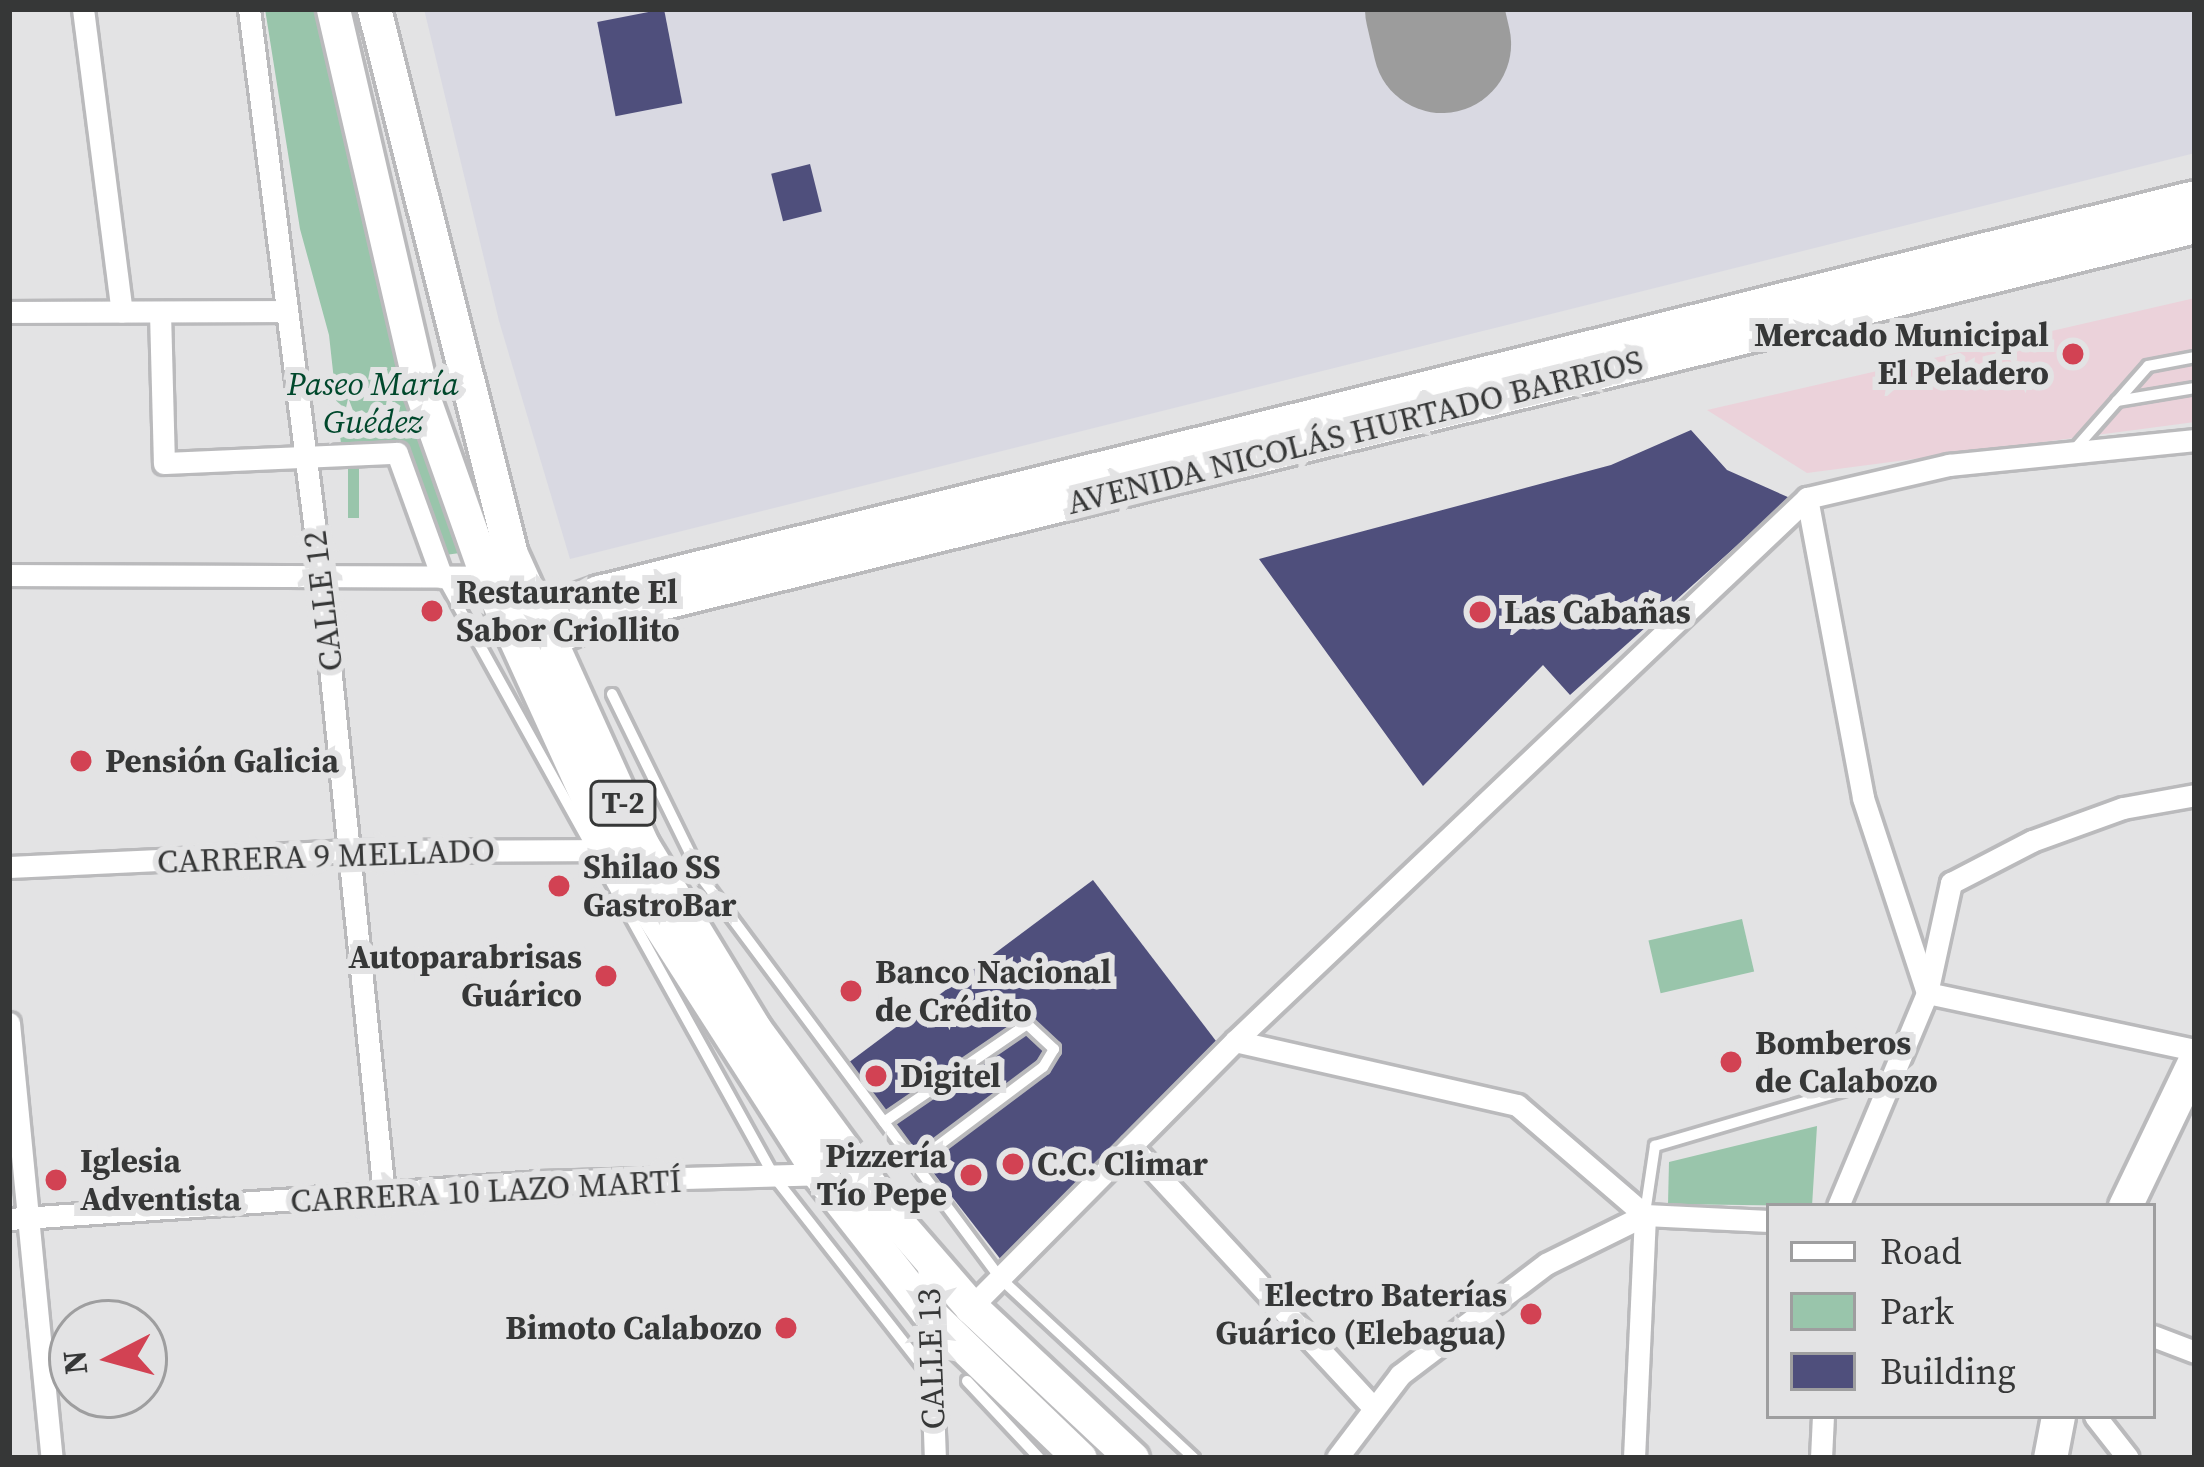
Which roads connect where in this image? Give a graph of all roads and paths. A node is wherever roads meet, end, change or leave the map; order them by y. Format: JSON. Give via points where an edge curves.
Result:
{"nodes":[{"id":1,"x":83,"y":9,"type":"edge"},
{"id":2,"x":249,"y":9,"type":"edge"},
{"id":3,"x":333,"y":9,"type":"edge"},
{"id":4,"x":374,"y":9,"type":"edge"},
{"id":5,"x":2195,"y":197,"type":"edge"},
{"id":6,"x":2195,"y":226,"type":"edge"},
{"id":7,"x":287,"y":311,"type":"junction"},
{"id":8,"x":9,"y":312,"type":"edge"},
{"id":9,"x":122,"y":312,"type":"junction"},
{"id":10,"x":160,"y":312,"type":"junction"},
{"id":11,"x":2195,"y":357,"type":"edge"},
{"id":12,"x":2195,"y":388,"type":"edge"},
{"id":13,"x":2117,"y":401,"type":"junction"},
{"id":14,"x":2195,"y":440,"type":"edge"},
{"id":15,"x":2072,"y":452,"type":"junction"},
{"id":16,"x":306,"y":458,"type":"junction"},
{"id":17,"x":1807,"y":498,"type":"junction"},
{"id":18,"x":9,"y":574,"type":"edge"},
{"id":19,"x":442,"y":577,"type":"junction"},
{"id":20,"x":321,"y":578,"type":"junction"},
{"id":21,"x":487,"y":578,"type":"junction"},
{"id":22,"x":527,"y":632,"type":"junction"},
{"id":23,"x":612,"y":694,"type":"dead end"},
{"id":24,"x":2195,"y":795,"type":"edge"},
{"id":25,"x":614,"y":850,"type":"junction"},
{"id":26,"x":351,"y":851,"type":"junction"},
{"id":27,"x":9,"y":867,"type":"edge"},
{"id":28,"x":1927,"y":993,"type":"junction"},
{"id":29,"x":9,"y":1023,"type":"edge"},
{"id":30,"x":1234,"y":1041,"type":"junction"},
{"id":31,"x":2195,"y":1050,"type":"edge"},
{"id":32,"x":2195,"y":1060,"type":"edge"},
{"id":33,"x":1892,"y":1076,"type":"junction"},
{"id":34,"x":2195,"y":1103,"type":"edge"},
{"id":35,"x":884,"y":1122,"type":"junction"},
{"id":36,"x":1131,"y":1146,"type":"junction"},
{"id":37,"x":915,"y":1163,"type":"junction"},
{"id":38,"x":819,"y":1174,"type":"junction"},
{"id":39,"x":775,"y":1178,"type":"junction"},
{"id":40,"x":384,"y":1194,"type":"junction"},
{"id":41,"x":1839,"y":1203,"type":"edge"},
{"id":42,"x":2127,"y":1203,"type":"edge"},
{"id":43,"x":2149,"y":1203,"type":"edge"},
{"id":44,"x":1645,"y":1215,"type":"junction"},
{"id":45,"x":20,"y":1219,"type":"edge"},
{"id":46,"x":1766,"y":1221,"type":"edge"},
{"id":47,"x":928,"y":1259,"type":"junction"},
{"id":48,"x":1000,"y":1278,"type":"junction"},
{"id":49,"x":970,"y":1307,"type":"junction"},
{"id":50,"x":927,"y":1311,"type":"junction"},
{"id":51,"x":2156,"y":1337,"type":"edge"},
{"id":52,"x":2195,"y":1352,"type":"edge"},
{"id":53,"x":934,"y":1379,"type":"junction"},
{"id":54,"x":967,"y":1381,"type":"dead end"},
{"id":55,"x":999,"y":1398,"type":"junction"},
{"id":56,"x":1374,"y":1408,"type":"junction"},
{"id":57,"x":1823,"y":1419,"type":"edge"},
{"id":58,"x":2036,"y":1419,"type":"edge"},
{"id":59,"x":2057,"y":1419,"type":"edge"},
{"id":60,"x":2097,"y":1419,"type":"edge"},
{"id":61,"x":52,"y":1458,"type":"edge"},
{"id":62,"x":935,"y":1458,"type":"edge"},
{"id":63,"x":1039,"y":1458,"type":"edge"},
{"id":64,"x":1080,"y":1458,"type":"edge"},
{"id":65,"x":1132,"y":1458,"type":"edge"},
{"id":66,"x":1194,"y":1458,"type":"edge"},
{"id":67,"x":1337,"y":1458,"type":"edge"},
{"id":68,"x":1634,"y":1458,"type":"edge"},
{"id":69,"x":1821,"y":1458,"type":"edge"},
{"id":70,"x":2030,"y":1458,"type":"edge"},
{"id":71,"x":2050,"y":1458,"type":"edge"},
{"id":72,"x":2128,"y":1458,"type":"edge"}],
"edges":[{"from":1,"to":9,"type":"street"},
{"from":2,"to":7,"type":"street","name":"CALLE 12"},
{"from":3,"to":21,"type":"main road","number":"T-2","via":[[409,346]]},
{"from":4,"to":22,"type":"main road","number":"T-2"},
{"from":5,"to":22,"type":"main road","name":"AVENIDA NICOLÁS HURTADO BARRIOS"},
{"from":6,"to":22,"type":"main road","name":"AVENIDA NICOLÁS HURTADO BARRIOS"},
{"from":7,"to":10,"type":"street"},
{"from":7,"to":16,"type":"street","name":"CALLE 12"},
{"from":8,"to":9,"type":"street"},
{"from":9,"to":10,"type":"street"},
{"from":10,"to":16,"type":"street","via":[[164,463]]},
{"from":11,"to":13,"type":"lane","via":[[2148,366]]},
{"from":12,"to":13,"type":"lane"},
{"from":13,"to":15,"type":"lane"},
{"from":14,"to":15,"type":"street"},
{"from":15,"to":17,"type":"street","via":[[1948,465]]},
{"from":16,"to":19,"type":"street","via":[[397,453]]},
{"from":16,"to":20,"type":"street","name":"CALLE 12"},
{"from":17,"to":28,"type":"street","via":[[1862,798]]},
{"from":17,"to":30,"type":"street"},
{"from":18,"to":20,"type":"street"},
{"from":19,"to":20,"type":"street"},
{"from":19,"to":21,"type":"street"},
{"from":19,"to":25,"type":"lane"},
{"from":20,"to":26,"type":"street","name":"CALLE 12"},
{"from":21,"to":22,"type":"main road","number":"T-2"},
{"from":22,"to":25,"type":"main road","number":"T-2"},
{"from":23,"to":35,"type":"lane","via":[[702,878]]},
{"from":24,"to":28,"type":"street","via":[[2104,815],[1951,883]]},
{"from":25,"to":26,"type":"street","name":"CARRERA 9 MELLADO"},
{"from":25,"to":38,"type":"main road","number":"T-2"},
{"from":25,"to":39,"type":"lane"},
{"from":25,"to":47,"type":"main road","number":"T-2"},
{"from":26,"to":27,"type":"street","name":"CARRERA 9 MELLADO"},
{"from":26,"to":40,"type":"street","name":"CALLE 12"},
{"from":28,"to":31,"type":"street"},
{"from":28,"to":33,"type":"street"},
{"from":29,"to":45,"type":"street"},
{"from":30,"to":36,"type":"street"},
{"from":30,"to":44,"type":"street","via":[[1517,1105]]},
{"from":32,"to":42,"type":"main road"},
{"from":33,"to":41,"type":"street"},
{"from":33,"to":44,"type":"lane","via":[[1655,1146]]},
{"from":34,"to":43,"type":"main road"},
{"from":35,"to":37,"type":"lane"},
{"from":35,"to":37,"type":"lane","via":[[1028,1024],[1054,1048],[1042,1067]]},
{"from":36,"to":48,"type":"street"},
{"from":36,"to":56,"type":"street"},
{"from":37,"to":48,"type":"lane"},
{"from":38,"to":39,"type":"street","name":"CARRERA 10 LAZO MARTÍ"},
{"from":38,"to":50,"type":"main road","number":"T-2"},
{"from":39,"to":40,"type":"street","name":"CARRERA 10 LAZO MARTÍ"},
{"from":39,"to":53,"type":"lane"},
{"from":40,"to":45,"type":"street","name":"CARRERA 10 LAZO MARTÍ"},
{"from":44,"to":46,"type":"street"},
{"from":44,"to":56,"type":"street","via":[[1546,1264],[1400,1375]]},
{"from":44,"to":68,"type":"street"},
{"from":45,"to":61,"type":"street"},
{"from":47,"to":49,"type":"main road","number":"T-2"},
{"from":47,"to":50,"type":"street","name":"CALLE 13"},
{"from":48,"to":49,"type":"street"},
{"from":48,"to":66,"type":"lane"},
{"from":49,"to":65,"type":"main road","number":"T-2"},
{"from":50,"to":53,"type":"street","name":"CALLE 13"},
{"from":50,"to":55,"type":"main road","number":"T-2"},
{"from":51,"to":52,"type":"street"},
{"from":53,"to":62,"type":"street","name":"CALLE 13"},
{"from":54,"to":55,"type":"lane"},
{"from":55,"to":63,"type":"lane"},
{"from":55,"to":64,"type":"main road","number":"T-2"},
{"from":56,"to":67,"type":"street"},
{"from":57,"to":69,"type":"street"},
{"from":58,"to":70,"type":"main road"},
{"from":59,"to":71,"type":"main road"},
{"from":60,"to":72,"type":"street"}]}
